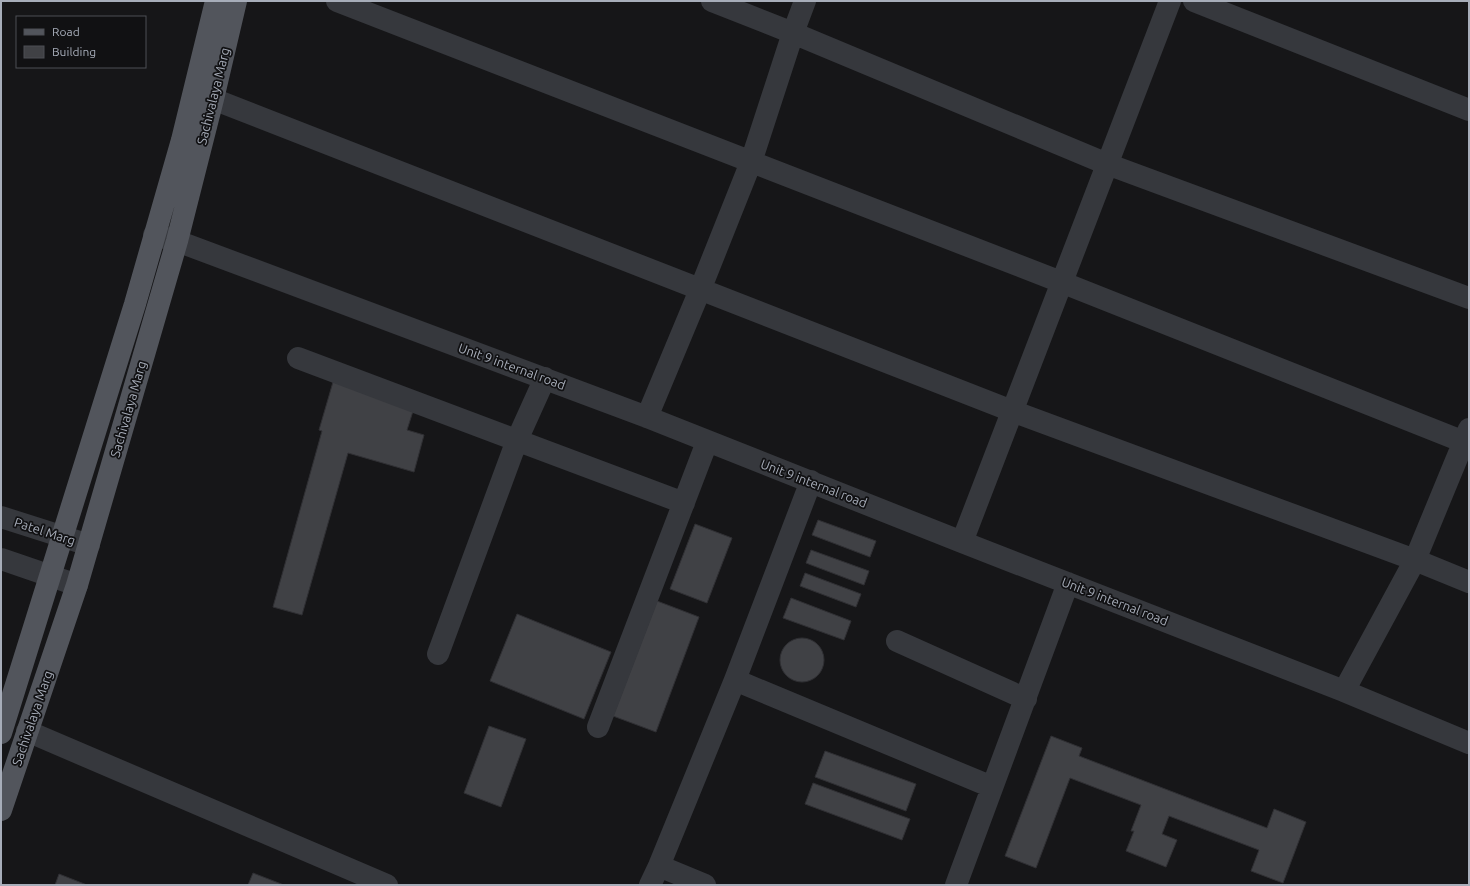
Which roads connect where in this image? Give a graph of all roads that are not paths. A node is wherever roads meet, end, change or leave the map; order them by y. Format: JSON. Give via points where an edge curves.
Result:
{"nodes":[{"id":1,"x":216,"y":1,"type":"edge"},
{"id":2,"x":236,"y":1,"type":"edge"},
{"id":3,"x":337,"y":1,"type":"edge"},
{"id":4,"x":712,"y":1,"type":"edge"},
{"id":5,"x":805,"y":1,"type":"edge"},
{"id":6,"x":1170,"y":1,"type":"edge"},
{"id":7,"x":1194,"y":1,"type":"edge"},
{"id":8,"x":793,"y":32,"type":"junction"},
{"id":9,"x":213,"y":99,"type":"junction"},
{"id":10,"x":1469,"y":110,"type":"edge"},
{"id":11,"x":751,"y":162,"type":"junction"},
{"id":12,"x":1107,"y":164,"type":"junction"},
{"id":13,"x":154,"y":235,"type":"junction"},
{"id":14,"x":177,"y":241,"type":"junction"},
{"id":15,"x":1062,"y":282,"type":"junction"},
{"id":16,"x":700,"y":290,"type":"junction"},
{"id":17,"x":1469,"y":298,"type":"edge"},
{"id":18,"x":298,"y":358,"type":"dead end"},
{"id":19,"x":545,"y":378,"type":"junction"},
{"id":20,"x":1012,"y":411,"type":"junction"},
{"id":21,"x":648,"y":417,"type":"junction"},
{"id":22,"x":1467,"y":438,"type":"edge"},
{"id":23,"x":517,"y":440,"type":"junction"},
{"id":24,"x":707,"y":442,"type":"junction"},
{"id":25,"x":811,"y":481,"type":"junction"},
{"id":26,"x":684,"y":503,"type":"junction"},
{"id":27,"x":1,"y":517,"type":"edge"},
{"id":28,"x":63,"y":537,"type":"junction"},
{"id":29,"x":962,"y":542,"type":"junction"},
{"id":30,"x":89,"y":545,"type":"junction"},
{"id":31,"x":1,"y":559,"type":"edge"},
{"id":32,"x":1415,"y":560,"type":"junction"},
{"id":33,"x":51,"y":575,"type":"junction"},
{"id":34,"x":1068,"y":582,"type":"junction"},
{"id":35,"x":1469,"y":582,"type":"edge"},
{"id":36,"x":77,"y":585,"type":"junction"},
{"id":37,"x":897,"y":641,"type":"dead end"},
{"id":38,"x":438,"y":654,"type":"dead end"},
{"id":39,"x":735,"y":680,"type":"junction"},
{"id":40,"x":1344,"y":691,"type":"junction"},
{"id":41,"x":1026,"y":700,"type":"junction"},
{"id":42,"x":598,"y":727,"type":"dead end"},
{"id":43,"x":27,"y":731,"type":"junction"},
{"id":44,"x":1,"y":733,"type":"edge"},
{"id":45,"x":1469,"y":742,"type":"edge"},
{"id":46,"x":992,"y":787,"type":"junction"},
{"id":47,"x":1,"y":810,"type":"edge"},
{"id":48,"x":659,"y":866,"type":"junction"},
{"id":49,"x":387,"y":885,"type":"edge"},
{"id":50,"x":650,"y":885,"type":"edge"},
{"id":51,"x":705,"y":885,"type":"edge"},
{"id":52,"x":956,"y":885,"type":"edge"}],
"edges":[{"from":1,"to":13,"type":"main road","name":"Sachivalaya Marg","via":[[182,140]]},
{"from":2,"to":9,"type":"main road","name":"Sachivalaya Marg"},
{"from":3,"to":11,"type":"street"},
{"from":4,"to":8,"type":"street"},
{"from":5,"to":8,"type":"street"},
{"from":6,"to":12,"type":"street"},
{"from":7,"to":10,"type":"street"},
{"from":8,"to":11,"type":"street"},
{"from":8,"to":12,"type":"street"},
{"from":9,"to":14,"type":"main road","name":"Sachivalaya Marg"},
{"from":9,"to":16,"type":"street"},
{"from":11,"to":15,"type":"street"},
{"from":11,"to":16,"type":"street"},
{"from":12,"to":15,"type":"street"},
{"from":12,"to":17,"type":"street"},
{"from":13,"to":14,"type":"street","name":"Unit 9 internal road"},
{"from":13,"to":28,"type":"main road","name":"Sachivalaya Marg"},
{"from":14,"to":19,"type":"street","name":"Unit 9 internal road"},
{"from":14,"to":30,"type":"main road","name":"Sachivalaya Marg"},
{"from":15,"to":20,"type":"street"},
{"from":15,"to":22,"type":"street"},
{"from":16,"to":20,"type":"street"},
{"from":16,"to":21,"type":"street"},
{"from":18,"to":23,"type":"street"},
{"from":19,"to":21,"type":"street","name":"Unit 9 internal road"},
{"from":19,"to":23,"type":"street"},
{"from":20,"to":29,"type":"street"},
{"from":20,"to":32,"type":"street"},
{"from":21,"to":24,"type":"street","name":"Unit 9 internal road"},
{"from":22,"to":32,"type":"street"},
{"from":23,"to":26,"type":"street"},
{"from":23,"to":38,"type":"street"},
{"from":24,"to":25,"type":"street","name":"Unit 9 internal road"},
{"from":24,"to":26,"type":"street"},
{"from":25,"to":29,"type":"street","name":"Unit 9 internal road"},
{"from":25,"to":39,"type":"street"},
{"from":26,"to":42,"type":"street"},
{"from":27,"to":28,"type":"street","name":"Patel Marg"},
{"from":28,"to":30,"type":"street","name":"Patel Marg"},
{"from":28,"to":33,"type":"main road","name":"Sachivalaya Marg"},
{"from":29,"to":34,"type":"street","name":"Unit 9 internal road"},
{"from":30,"to":36,"type":"main road","name":"Sachivalaya Marg"},
{"from":31,"to":33,"type":"street"},
{"from":32,"to":35,"type":"street"},
{"from":32,"to":40,"type":"street"},
{"from":33,"to":36,"type":"street"},
{"from":33,"to":44,"type":"main road","name":"Sachivalaya Marg"},
{"from":34,"to":40,"type":"street","name":"Unit 9 internal road"},
{"from":34,"to":41,"type":"street"},
{"from":36,"to":43,"type":"main road","name":"Sachivalaya Marg"},
{"from":37,"to":41,"type":"street"},
{"from":39,"to":46,"type":"street"},
{"from":39,"to":48,"type":"street"},
{"from":40,"to":45,"type":"street","name":"Unit 9 internal road"},
{"from":41,"to":46,"type":"street"},
{"from":43,"to":47,"type":"main road","name":"Sachivalaya Marg"},
{"from":43,"to":49,"type":"street"},
{"from":46,"to":52,"type":"street"},
{"from":48,"to":50,"type":"street"},
{"from":48,"to":51,"type":"street"}]}
